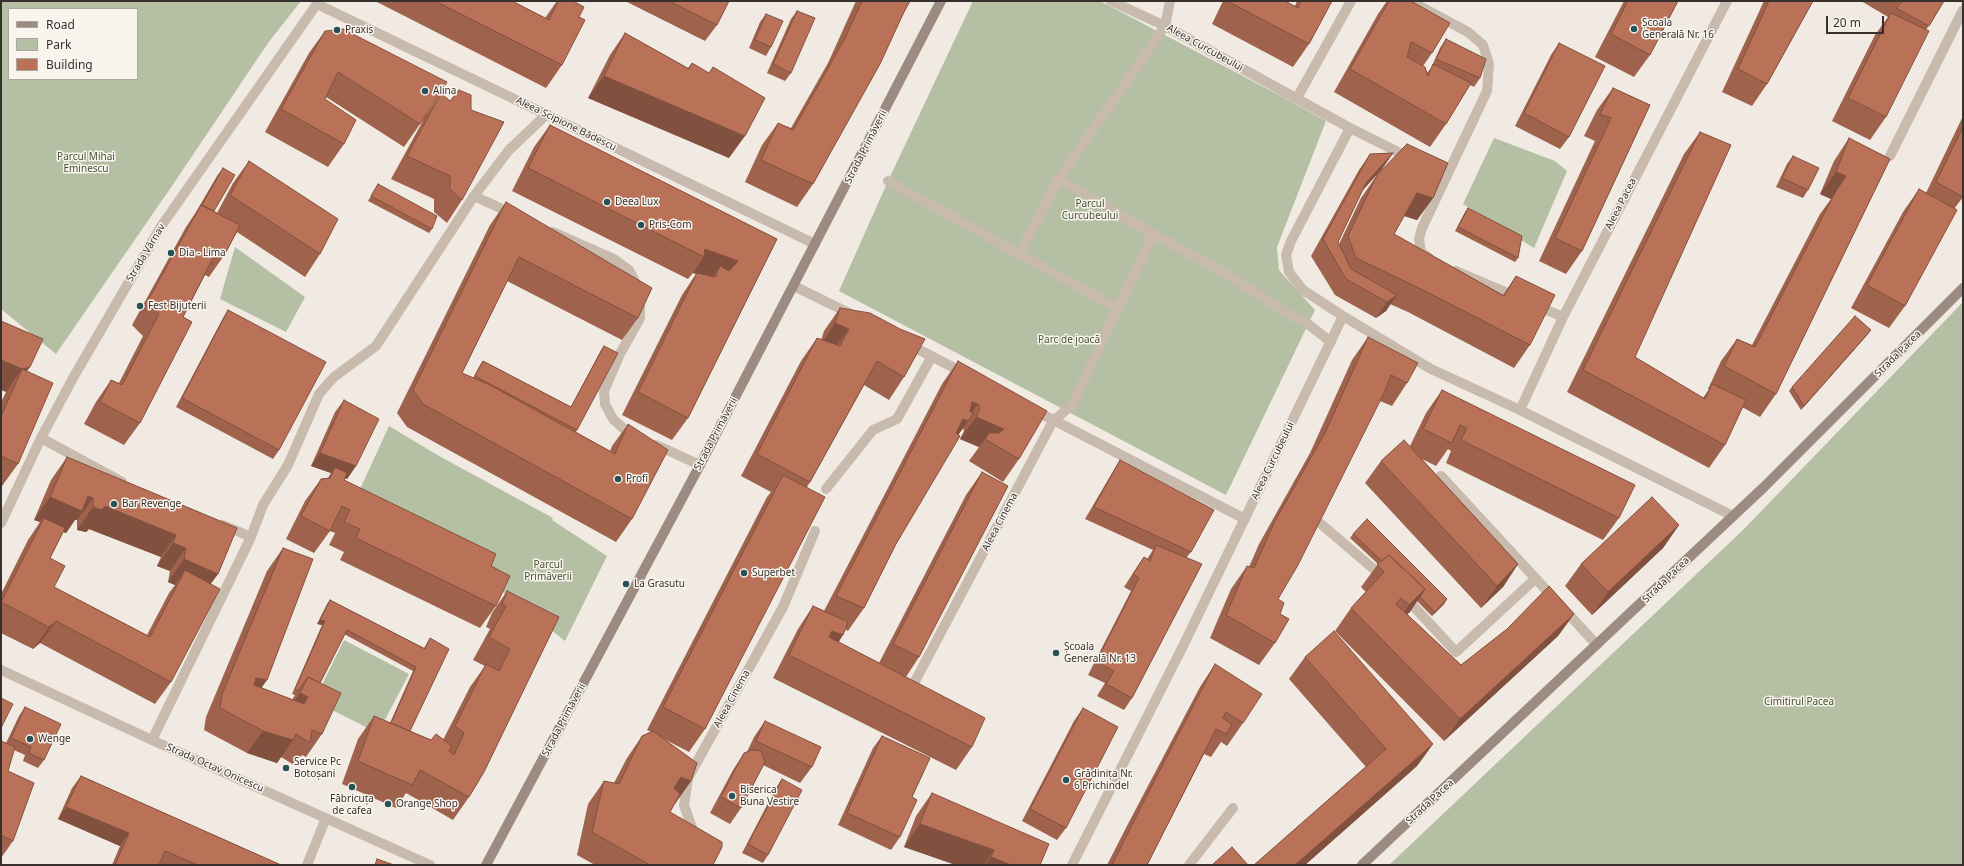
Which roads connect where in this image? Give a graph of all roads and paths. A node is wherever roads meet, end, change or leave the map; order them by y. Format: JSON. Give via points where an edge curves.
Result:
{"nodes":[{"id":1,"x":941,"y":1,"type":"edge"},
{"id":2,"x":1111,"y":1,"type":"edge"},
{"id":3,"x":1170,"y":1,"type":"edge"},
{"id":4,"x":1351,"y":1,"type":"edge"},
{"id":5,"x":1410,"y":1,"type":"edge"},
{"id":6,"x":1727,"y":1,"type":"edge"},
{"id":7,"x":318,"y":3,"type":"edge"},
{"id":8,"x":1963,"y":10,"type":"edge"},
{"id":9,"x":1165,"y":26,"type":"junction"},
{"id":10,"x":1297,"y":98,"type":"junction"},
{"id":11,"x":547,"y":114,"type":"junction"},
{"id":12,"x":1350,"y":128,"type":"junction"},
{"id":13,"x":1890,"y":156,"type":"dead end"},
{"id":14,"x":1419,"y":162,"type":"edge"},
{"id":15,"x":1059,"y":180,"type":"junction"},
{"id":16,"x":888,"y":181,"type":"dead end"},
{"id":17,"x":474,"y":196,"type":"junction"},
{"id":18,"x":523,"y":218,"type":"edge"},
{"id":19,"x":544,"y":227,"type":"edge"},
{"id":20,"x":1153,"y":234,"type":"junction"},
{"id":21,"x":815,"y":244,"type":"junction"},
{"id":22,"x":1019,"y":253,"type":"junction"},
{"id":23,"x":794,"y":286,"type":"junction"},
{"id":24,"x":1963,"y":288,"type":"edge"},
{"id":25,"x":1117,"y":308,"type":"junction"},
{"id":26,"x":1343,"y":316,"type":"junction"},
{"id":27,"x":1563,"y":317,"type":"junction"},
{"id":28,"x":862,"y":320,"type":"edge"},
{"id":29,"x":897,"y":338,"type":"edge"},
{"id":30,"x":1331,"y":342,"type":"junction"},
{"id":31,"x":932,"y":356,"type":"junction"},
{"id":32,"x":972,"y":378,"type":"edge"},
{"id":33,"x":1019,"y":403,"type":"edge"},
{"id":34,"x":1520,"y":410,"type":"junction"},
{"id":35,"x":1053,"y":421,"type":"junction"},
{"id":36,"x":41,"y":438,"type":"junction"},
{"id":37,"x":700,"y":465,"type":"junction"},
{"id":38,"x":1441,"y":476,"type":"dead end"},
{"id":39,"x":131,"y":486,"type":"edge"},
{"id":40,"x":826,"y":489,"type":"dead end"},
{"id":41,"x":1733,"y":516,"type":"junction"},
{"id":42,"x":1245,"y":519,"type":"junction"},
{"id":43,"x":216,"y":522,"type":"edge"},
{"id":44,"x":1,"y":523,"type":"edge"},
{"id":45,"x":1321,"y":524,"type":"edge"},
{"id":46,"x":815,"y":531,"type":"edge"},
{"id":47,"x":251,"y":537,"type":"junction"},
{"id":48,"x":1535,"y":579,"type":"junction"},
{"id":49,"x":1597,"y":646,"type":"junction"},
{"id":50,"x":1,"y":670,"type":"edge"},
{"id":51,"x":913,"y":686,"type":"edge"},
{"id":52,"x":152,"y":740,"type":"junction"},
{"id":53,"x":1233,"y":808,"type":"dead end"},
{"id":54,"x":326,"y":818,"type":"junction"},
{"id":55,"x":699,"y":842,"type":"edge"},
{"id":56,"x":307,"y":865,"type":"edge"},
{"id":57,"x":430,"y":865,"type":"edge"},
{"id":58,"x":486,"y":865,"type":"edge"},
{"id":59,"x":1072,"y":865,"type":"edge"},
{"id":60,"x":1189,"y":865,"type":"edge"},
{"id":61,"x":1362,"y":865,"type":"edge"}],
"edges":[{"from":1,"to":21,"type":"main road","name":"Strada Primăverii"},
{"from":2,"to":9,"type":"street","name":"Aleea Curcubeului"},
{"from":3,"to":9,"type":"street"},
{"from":4,"to":10,"type":"street"},
{"from":5,"to":27,"type":"street","via":[[1468,32],[1483,46],[1489,64],[1487,91],[1443,173],[1422,228],[1419,239],[1421,252],[1443,265]]},
{"from":6,"to":27,"type":"street","name":"Aleea Pacea"},
{"from":7,"to":11,"type":"street","name":"Aleea Scipione Bădescu"},
{"from":7,"to":36,"type":"street","name":"Strada Vârnav","via":[[162,225],[90,347]]},
{"from":8,"to":13,"type":"street"},
{"from":9,"to":10,"type":"street","name":"Aleea Curcubeului"},
{"from":9,"to":15,"type":"street"},
{"from":10,"to":12,"type":"street","name":"Aleea Curcubeului"},
{"from":11,"to":17,"type":"street","via":[[509,150]]},
{"from":11,"to":21,"type":"street","name":"Aleea Scipione Bădescu"},
{"from":12,"to":14,"type":"street","name":"Aleea Curcubeului"},
{"from":12,"to":26,"type":"street","via":[[1291,240],[1286,255],[1289,272],[1303,290]]},
{"from":15,"to":20,"type":"street"},
{"from":15,"to":22,"type":"street"},
{"from":16,"to":22,"type":"street"},
{"from":17,"to":18,"type":"street"},
{"from":17,"to":47,"type":"street","via":[[376,346],[334,377],[318,394],[288,465],[264,505]]},
{"from":19,"to":37,"type":"street","via":[[614,259],[629,270],[638,287],[640,318],[620,354],[604,391],[605,404],[613,419],[625,430]]},
{"from":20,"to":25,"type":"street"},
{"from":20,"to":30,"type":"street","via":[[1213,266],[1304,321]]},
{"from":21,"to":23,"type":"main road","name":"Strada Primăverii"},
{"from":22,"to":25,"type":"street"},
{"from":23,"to":28,"type":"street"},
{"from":23,"to":37,"type":"main road","name":"Strada Primăverii"},
{"from":24,"to":41,"type":"main road","name":"Strada Pacea","via":[[1833,420]]},
{"from":25,"to":35,"type":"street","via":[[1072,405]]},
{"from":26,"to":30,"type":"street","name":"Aleea Curcubeului"},
{"from":26,"to":34,"type":"street","via":[[1432,369]]},
{"from":27,"to":34,"type":"street","name":"Aleea Pacea"},
{"from":29,"to":31,"type":"street"},
{"from":30,"to":42,"type":"street","name":"Aleea Curcubeului"},
{"from":31,"to":32,"type":"street"},
{"from":31,"to":40,"type":"street","via":[[897,419],[873,430]]},
{"from":33,"to":35,"type":"street"},
{"from":34,"to":41,"type":"street"},
{"from":35,"to":42,"type":"street"},
{"from":35,"to":51,"type":"street","name":"Aleea Cinema"},
{"from":36,"to":39,"type":"street"},
{"from":36,"to":44,"type":"street","name":"Strada Vârnav"},
{"from":37,"to":58,"type":"main road","name":"Strada Primăverii"},
{"from":38,"to":48,"type":"street"},
{"from":41,"to":49,"type":"main road","name":"Strada Pacea"},
{"from":42,"to":59,"type":"street","name":"Aleea Curcubeului"},
{"from":43,"to":47,"type":"street"},
{"from":45,"to":48,"type":"street","via":[[1393,586],[1456,652]]},
{"from":46,"to":55,"type":"street","name":"Aleea Cinema","via":[[783,607],[688,778],[684,805],[687,818]]},
{"from":47,"to":52,"type":"street"},
{"from":48,"to":49,"type":"street"},
{"from":49,"to":61,"type":"main road","name":"Strada Pacea"},
{"from":50,"to":52,"type":"street","name":"Strada Octav Onicescu"},
{"from":52,"to":54,"type":"street","name":"Strada Octav Onicescu"},
{"from":53,"to":60,"type":"street"},
{"from":54,"to":56,"type":"street"},
{"from":54,"to":57,"type":"street","name":"Strada Octav Onicescu"}]}
